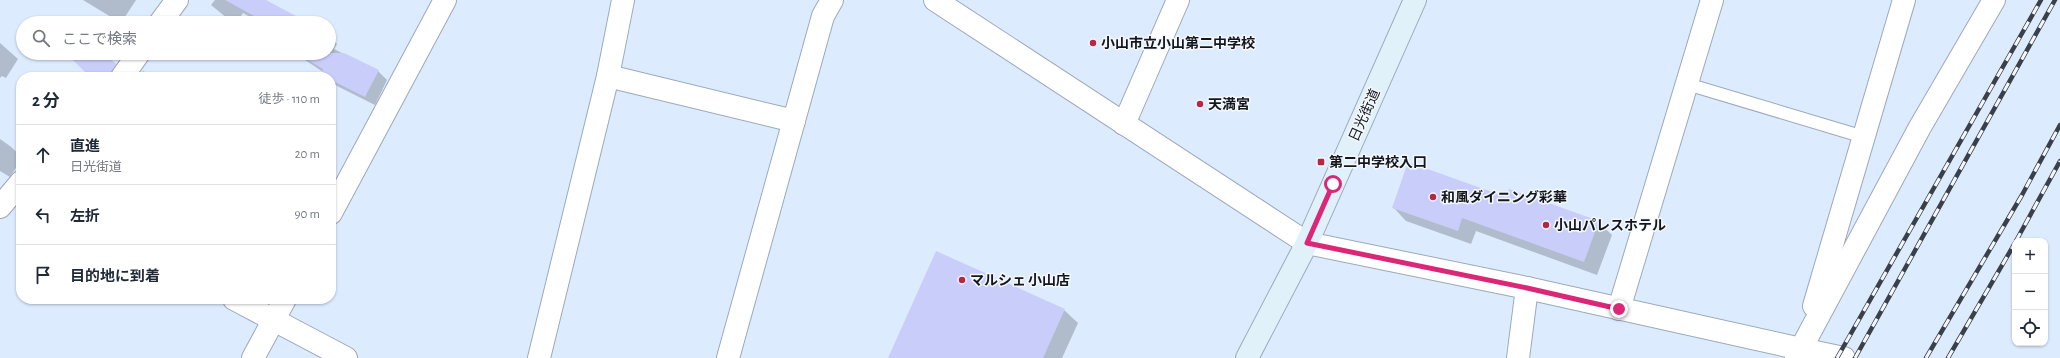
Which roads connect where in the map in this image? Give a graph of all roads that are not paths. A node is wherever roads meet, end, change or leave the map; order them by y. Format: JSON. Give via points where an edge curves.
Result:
{"nodes":[{"id":1,"x":177,"y":0,"type":"edge"},
{"id":2,"x":445,"y":0,"type":"edge"},
{"id":3,"x":623,"y":0,"type":"edge"},
{"id":4,"x":832,"y":0,"type":"edge"},
{"id":5,"x":935,"y":0,"type":"edge"},
{"id":6,"x":1178,"y":0,"type":"edge"},
{"id":7,"x":1415,"y":0,"type":"edge"},
{"id":8,"x":1904,"y":0,"type":"edge"},
{"id":9,"x":1994,"y":0,"type":"edge"},
{"id":10,"x":1710,"y":1,"type":"edge"},
{"id":11,"x":165,"y":16,"type":"edge"},
{"id":12,"x":134,"y":60,"type":"edge"},
{"id":13,"x":126,"y":72,"type":"edge"},
{"id":14,"x":608,"y":76,"type":"junction"},
{"id":15,"x":1687,"y":84,"type":"junction"},
{"id":16,"x":794,"y":121,"type":"junction"},
{"id":17,"x":1124,"y":124,"type":"junction"},
{"id":18,"x":1864,"y":137,"type":"junction"},
{"id":19,"x":15,"y":184,"type":"edge"},
{"id":20,"x":336,"y":204,"type":"edge"},
{"id":21,"x":0,"y":208,"type":"edge"},
{"id":22,"x":1307,"y":243,"type":"junction"},
{"id":23,"x":1527,"y":288,"type":"junction"},
{"id":24,"x":244,"y":304,"type":"edge"},
{"id":25,"x":282,"y":304,"type":"edge"},
{"id":26,"x":1619,"y":309,"type":"junction"},
{"id":27,"x":274,"y":320,"type":"junction"},
{"id":28,"x":1799,"y":354,"type":"edge"},
{"id":29,"x":253,"y":358,"type":"edge"},
{"id":30,"x":346,"y":358,"type":"edge"},
{"id":31,"x":539,"y":358,"type":"edge"},
{"id":32,"x":728,"y":358,"type":"edge"},
{"id":33,"x":1247,"y":358,"type":"edge"},
{"id":34,"x":1518,"y":358,"type":"edge"},
{"id":35,"x":1844,"y":358,"type":"edge"}],
"edges":[{"from":1,"to":11,"type":"street"},
{"from":2,"to":20,"type":"street"},
{"from":3,"to":14,"type":"street"},
{"from":4,"to":16,"type":"street","via":[[823,16]]},
{"from":5,"to":17,"type":"street"},
{"from":6,"to":17,"type":"street"},
{"from":7,"to":22,"type":"main road","name":"日光街道"},
{"from":8,"to":18,"type":"street"},
{"from":9,"to":28,"type":"street","via":[[1920,128]]},
{"from":10,"to":15,"type":"street"},
{"from":12,"to":13,"type":"street"},
{"from":14,"to":16,"type":"street"},
{"from":14,"to":31,"type":"street"},
{"from":15,"to":18,"type":"lane"},
{"from":15,"to":26,"type":"street"},
{"from":16,"to":32,"type":"street"},
{"from":17,"to":22,"type":"street"},
{"from":18,"to":28,"type":"street"},
{"from":19,"to":21,"type":"street"},
{"from":22,"to":23,"type":"street"},
{"from":22,"to":33,"type":"main road","name":"日光街道"},
{"from":23,"to":26,"type":"street"},
{"from":23,"to":34,"type":"street"},
{"from":24,"to":27,"type":"street"},
{"from":25,"to":27,"type":"street"},
{"from":26,"to":28,"type":"street"},
{"from":27,"to":29,"type":"street"},
{"from":27,"to":30,"type":"street"},
{"from":28,"to":35,"type":"street"}]}
